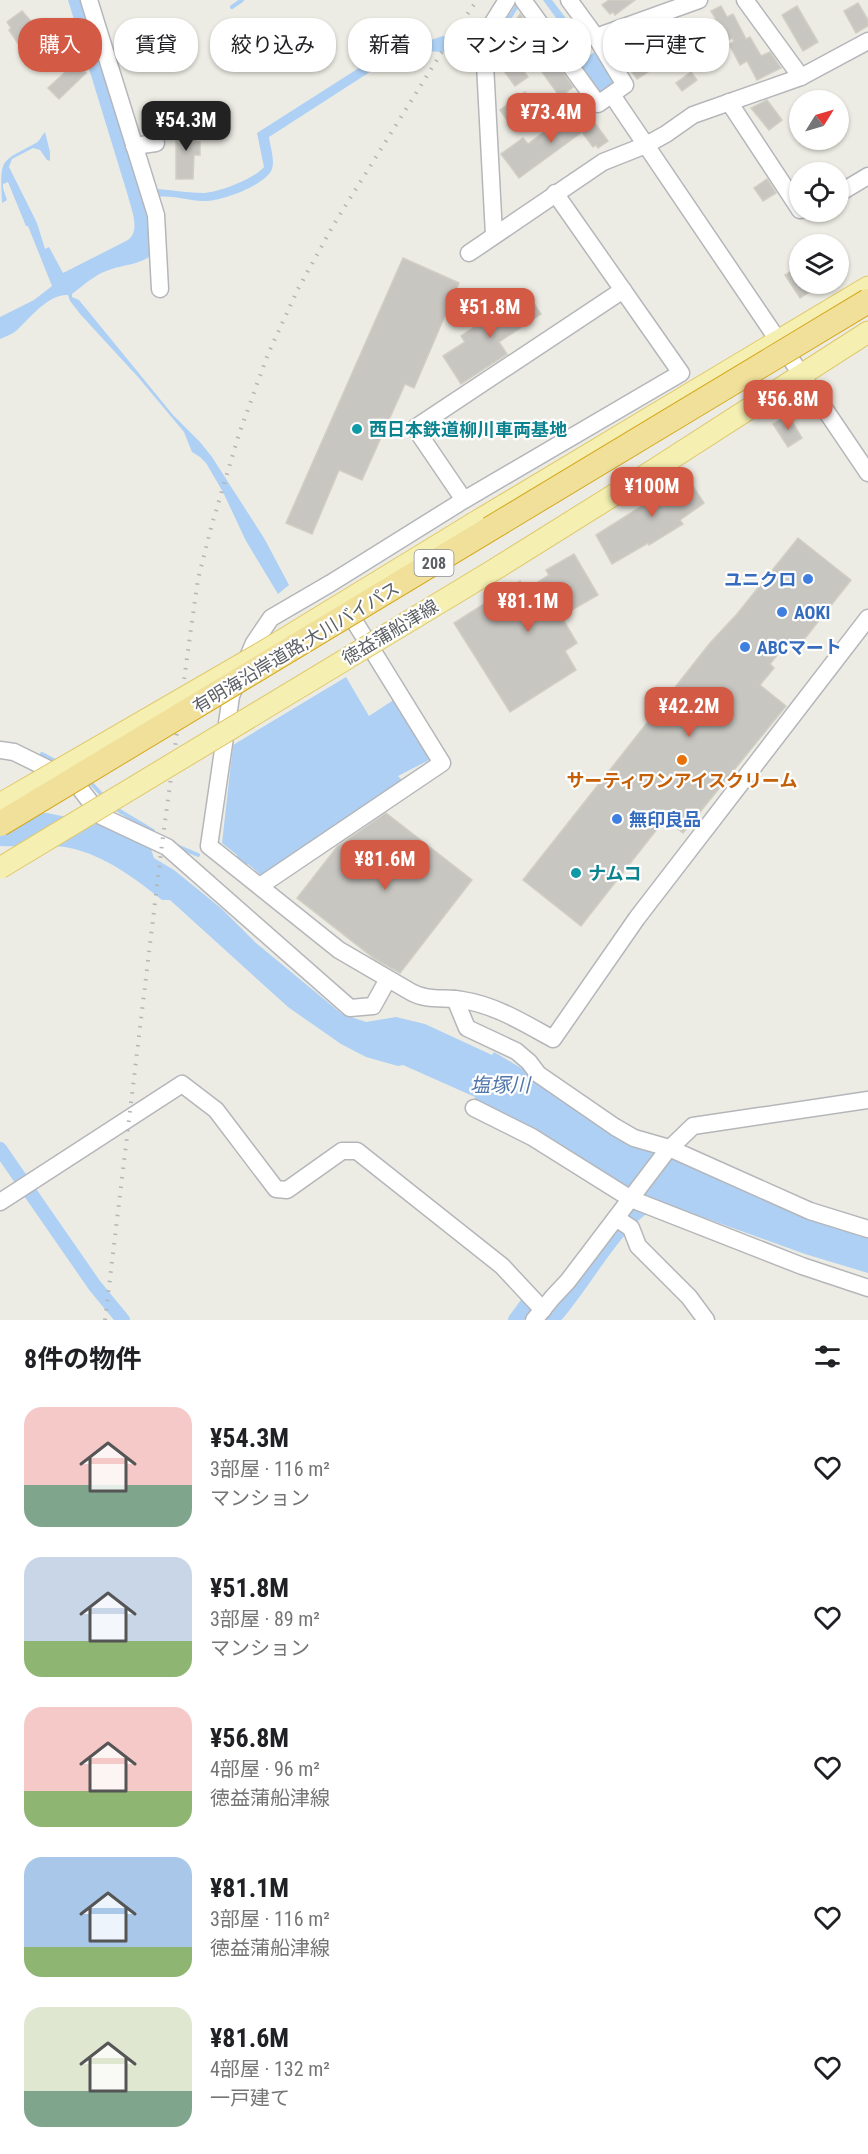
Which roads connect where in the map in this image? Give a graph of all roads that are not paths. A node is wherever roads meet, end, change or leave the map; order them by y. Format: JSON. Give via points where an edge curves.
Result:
{"nodes":[{"id":1,"x":88,"y":0,"type":"edge"},
{"id":2,"x":507,"y":0,"type":"edge"},
{"id":3,"x":523,"y":0,"type":"edge"},
{"id":4,"x":569,"y":0,"type":"edge"},
{"id":5,"x":699,"y":0,"type":"edge"},
{"id":6,"x":745,"y":0,"type":"edge"},
{"id":7,"x":662,"y":6,"type":"edge"},
{"id":8,"x":596,"y":37,"type":"junction"},
{"id":9,"x":868,"y":41,"type":"edge"},
{"id":10,"x":801,"y":77,"type":"junction"},
{"id":11,"x":612,"y":95,"type":"junction"},
{"id":12,"x":729,"y":102,"type":"junction"},
{"id":13,"x":156,"y":143,"type":"dead end"},
{"id":14,"x":646,"y":145,"type":"junction"},
{"id":15,"x":134,"y":146,"type":"junction"},
{"id":16,"x":868,"y":176,"type":"edge"},
{"id":17,"x":849,"y":188,"type":"edge"},
{"id":18,"x":555,"y":193,"type":"junction"},
{"id":19,"x":789,"y":194,"type":"edge"},
{"id":20,"x":494,"y":236,"type":"junction"},
{"id":21,"x":469,"y":253,"type":"dead end"},
{"id":22,"x":868,"y":287,"type":"edge"},
{"id":23,"x":160,"y":289,"type":"dead end"},
{"id":24,"x":623,"y":290,"type":"junction"},
{"id":25,"x":868,"y":300,"type":"edge"},
{"id":26,"x":868,"y":332,"type":"edge"},
{"id":27,"x":778,"y":340,"type":"junction"},
{"id":28,"x":801,"y":373,"type":"junction"},
{"id":29,"x":614,"y":412,"type":"junction"},
{"id":30,"x":627,"y":431,"type":"junction"},
{"id":31,"x":868,"y":473,"type":"edge"},
{"id":32,"x":464,"y":500,"type":"junction"},
{"id":33,"x":331,"y":583,"type":"junction"},
{"id":34,"x":868,"y":618,"type":"edge"},
{"id":35,"x":0,"y":750,"type":"edge"},
{"id":36,"x":0,"y":804,"type":"edge"},
{"id":37,"x":0,"y":824,"type":"edge"},
{"id":38,"x":0,"y":868,"type":"edge"},
{"id":39,"x":260,"y":886,"type":"junction"},
{"id":40,"x":388,"y":979,"type":"junction"},
{"id":41,"x":455,"y":999,"type":"junction"},
{"id":42,"x":868,"y":1100,"type":"edge"},
{"id":43,"x":474,"y":1108,"type":"dead end"},
{"id":44,"x":667,"y":1150,"type":"junction"},
{"id":45,"x":7,"y":1198,"type":"edge"},
{"id":46,"x":631,"y":1199,"type":"junction"},
{"id":47,"x":616,"y":1218,"type":"junction"},
{"id":48,"x":868,"y":1230,"type":"edge"},
{"id":49,"x":868,"y":1288,"type":"edge"},
{"id":50,"x":539,"y":1315,"type":"edge"},
{"id":51,"x":706,"y":1320,"type":"edge"}],
"edges":[{"from":1,"to":15,"type":"street"},
{"from":2,"to":20,"type":"street","via":[[492,24],[485,64]]},
{"from":3,"to":11,"type":"street","via":[[598,104]]},
{"from":4,"to":8,"type":"street"},
{"from":5,"to":7,"type":"street"},
{"from":6,"to":10,"type":"street"},
{"from":7,"to":8,"type":"street"},
{"from":8,"to":11,"type":"street","via":[[625,85]]},
{"from":9,"to":10,"type":"street"},
{"from":10,"to":12,"type":"street"},
{"from":11,"to":14,"type":"street"},
{"from":12,"to":14,"type":"street","via":[[693,116]]},
{"from":12,"to":19,"type":"street"},
{"from":13,"to":15,"type":"street"},
{"from":14,"to":18,"type":"street","via":[[603,162]]},
{"from":14,"to":27,"type":"street"},
{"from":15,"to":23,"type":"street","via":[[156,215]]},
{"from":16,"to":17,"type":"street"},
{"from":18,"to":20,"type":"street"},
{"from":18,"to":24,"type":"street"},
{"from":20,"to":21,"type":"street"},
{"from":22,"to":27,"type":"main road"},
{"from":24,"to":29,"type":"street","via":[[681,373]]},
{"from":24,"to":32,"type":"street","via":[[415,428]]},
{"from":25,"to":37,"type":"highway","name":"有明海沿岸道路;大川バイパス","number":"208","bridge":true},
{"from":26,"to":28,"type":"main road","name":"徳益蒲船津線"},
{"from":27,"to":28,"type":"street"},
{"from":27,"to":30,"type":"main road"},
{"from":28,"to":31,"type":"street"},
{"from":28,"to":38,"type":"main road","name":"徳益蒲船津線","bridge":true,"via":[[497,568]]},
{"from":29,"to":30,"type":"street"},
{"from":29,"to":32,"type":"street"},
{"from":30,"to":36,"type":"main road","bridge":true,"via":[[266,650]]},
{"from":32,"to":33,"type":"street"},
{"from":33,"to":39,"type":"street","via":[[271,618],[254,643],[231,696],[209,846]]},
{"from":33,"to":39,"type":"street","via":[[442,763]]},
{"from":34,"to":41,"type":"street","via":[[637,918],[553,1039],[509,1015]]},
{"from":35,"to":40,"type":"street","via":[[14,752],[75,782],[101,816],[167,847],[350,1008],[373,1006]]},
{"from":39,"to":40,"type":"street","via":[[339,950]]},
{"from":40,"to":41,"type":"street","via":[[420,997]]},
{"from":41,"to":44,"type":"street","via":[[467,1028],[516,1052],[538,1074],[615,1127]]},
{"from":42,"to":44,"type":"street","via":[[693,1126]]},
{"from":43,"to":46,"type":"street","via":[[532,1137]]},
{"from":44,"to":46,"type":"street"},
{"from":44,"to":48,"type":"street","via":[[810,1211]]},
{"from":45,"to":50,"type":"street","via":[[182,1084],[216,1110],[276,1189],[287,1190],[342,1151],[357,1151],[502,1266]]},
{"from":46,"to":47,"type":"street"},
{"from":46,"to":49,"type":"street"},
{"from":47,"to":50,"type":"street"},
{"from":47,"to":51,"type":"street","via":[[631,1228],[638,1246],[689,1296]]}]}
